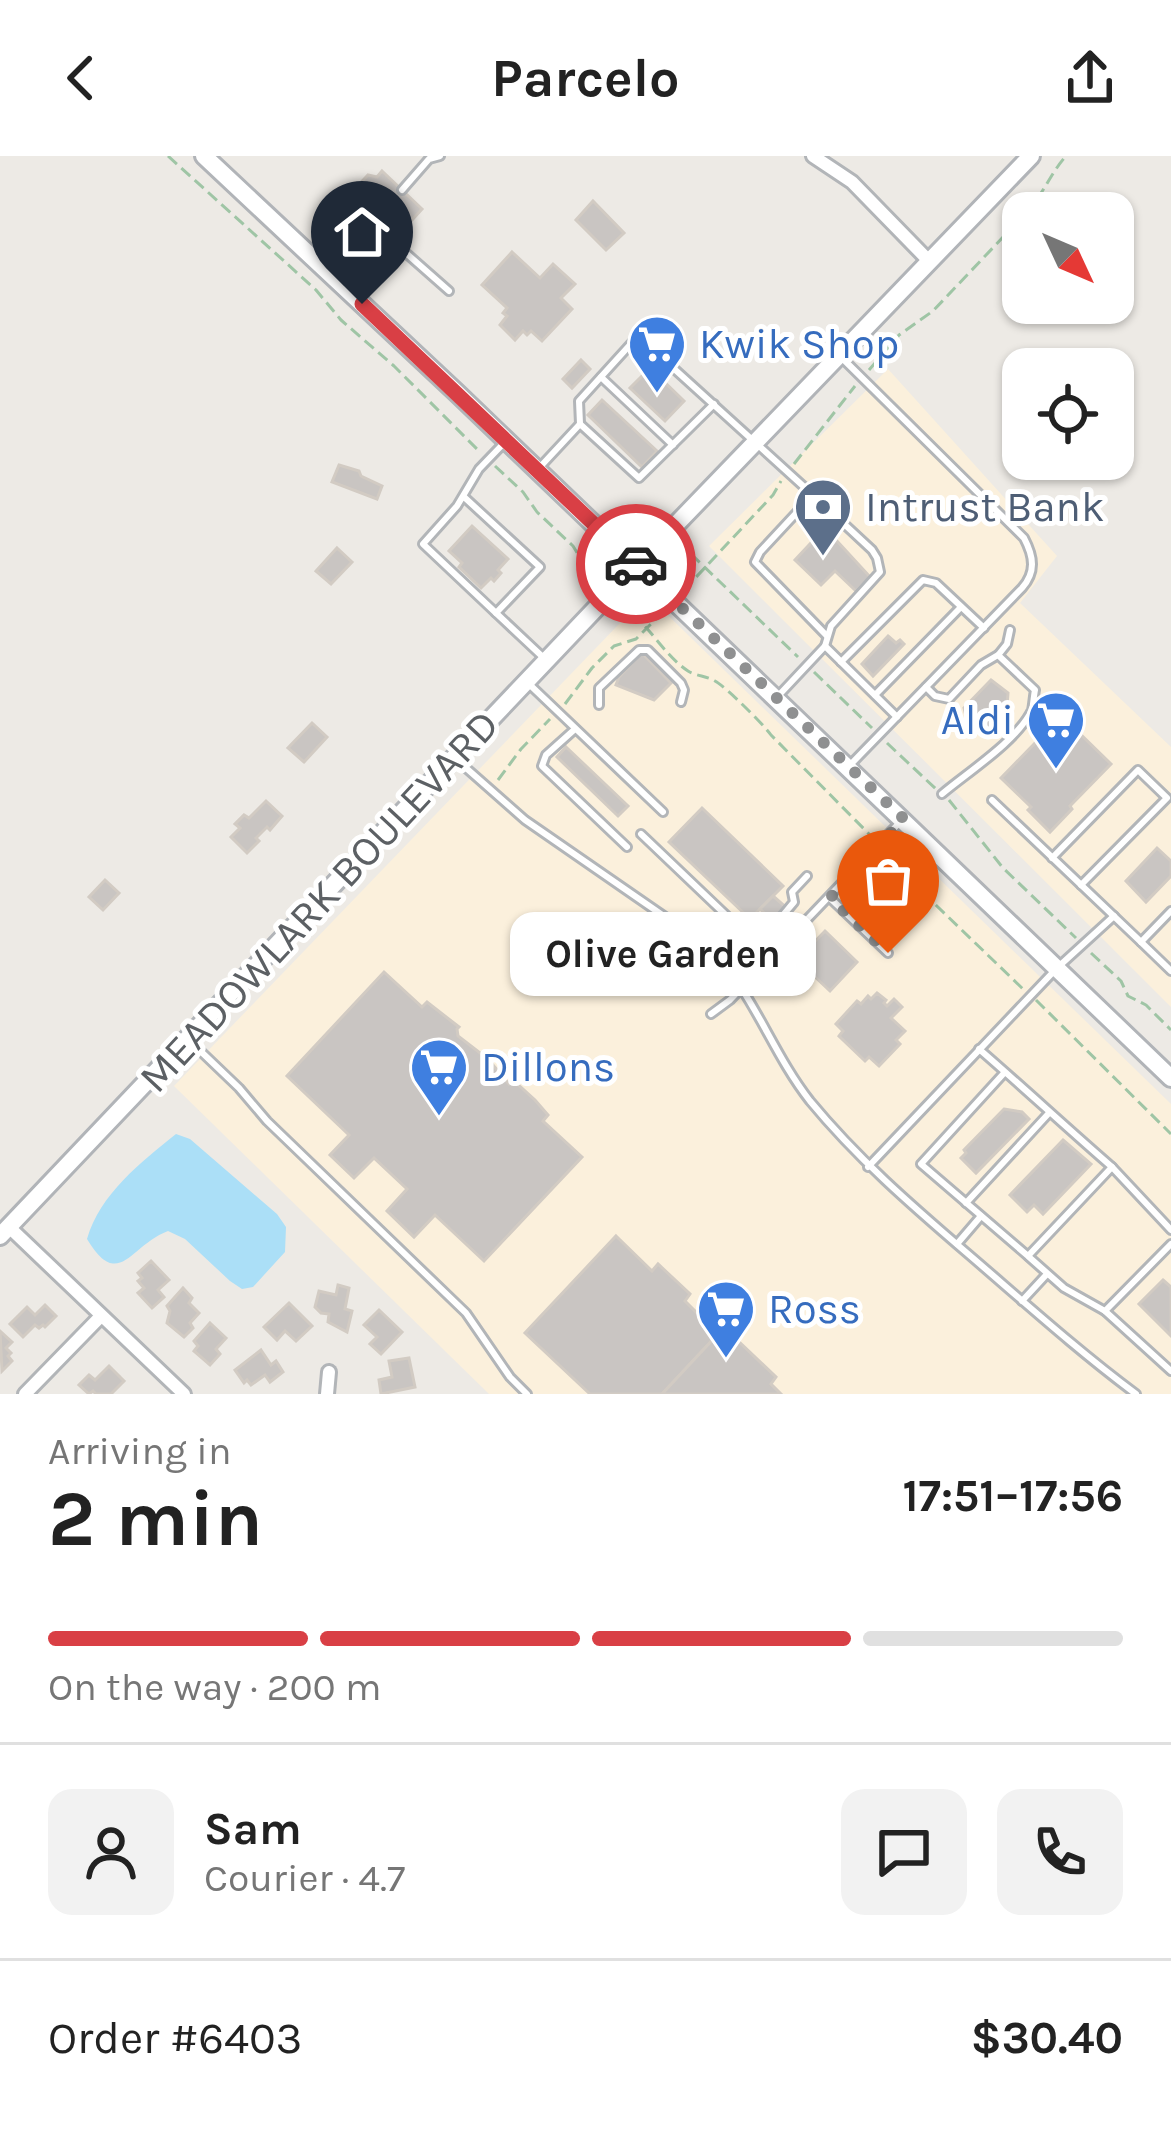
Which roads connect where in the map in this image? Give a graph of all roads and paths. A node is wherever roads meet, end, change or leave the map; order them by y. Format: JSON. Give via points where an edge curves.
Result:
{"nodes":[{"id":1,"x":167,"y":156,"type":"edge"},
{"id":2,"x":204,"y":156,"type":"edge"},
{"id":3,"x":440,"y":156,"type":"edge"},
{"id":4,"x":813,"y":156,"type":"edge"},
{"id":5,"x":1031,"y":156,"type":"edge"},
{"id":6,"x":1066,"y":156,"type":"edge"},
{"id":7,"x":401,"y":190,"type":"dead end"},
{"id":8,"x":1044,"y":192,"type":"edge"},
{"id":9,"x":374,"y":232,"type":"dead end"},
{"id":10,"x":1002,"y":239,"type":"edge"},
{"id":11,"x":361,"y":246,"type":"junction"},
{"id":12,"x":930,"y":262,"type":"junction"},
{"id":13,"x":332,"y":276,"type":"junction"},
{"id":14,"x":449,"y":291,"type":"dead end"},
{"id":15,"x":839,"y":355,"type":"junction"},
{"id":16,"x":601,"y":377,"type":"junction"},
{"id":17,"x":863,"y":377,"type":"junction"},
{"id":18,"x":714,"y":404,"type":"junction"},
{"id":19,"x":580,"y":424,"type":"junction"},
{"id":20,"x":507,"y":440,"type":"junction"},
{"id":21,"x":756,"y":442,"type":"junction"},
{"id":22,"x":673,"y":445,"type":"junction"},
{"id":23,"x":488,"y":460,"type":"junction"},
{"id":24,"x":537,"y":470,"type":"junction"},
{"id":25,"x":788,"y":472,"type":"junction"},
{"id":26,"x":814,"y":494,"type":"junction"},
{"id":27,"x":463,"y":496,"type":"junction"},
{"id":28,"x":637,"y":565,"type":"junction"},
{"id":29,"x":693,"y":581,"type":"dead end"},
{"id":30,"x":598,"y":586,"type":"dead end"},
{"id":31,"x":962,"y":607,"type":"junction"},
{"id":32,"x":631,"y":611,"type":"dead end"},
{"id":33,"x":496,"y":613,"type":"junction"},
{"id":34,"x":656,"y":619,"type":"dead end"},
{"id":35,"x":647,"y":626,"type":"junction"},
{"id":36,"x":984,"y":628,"type":"junction"},
{"id":37,"x":1010,"y":631,"type":"dead end"},
{"id":38,"x":827,"y":636,"type":"junction"},
{"id":39,"x":825,"y":646,"type":"junction"},
{"id":40,"x":998,"y":655,"type":"junction"},
{"id":41,"x":547,"y":660,"type":"junction"},
{"id":42,"x":841,"y":662,"type":"junction"},
{"id":43,"x":526,"y":682,"type":"junction"},
{"id":44,"x":926,"y":687,"type":"junction"},
{"id":45,"x":875,"y":695,"type":"junction"},
{"id":46,"x":776,"y":698,"type":"junction"},
{"id":47,"x":681,"y":702,"type":"dead end"},
{"id":48,"x":599,"y":705,"type":"dead end"},
{"id":49,"x":562,"y":707,"type":"dead end"},
{"id":50,"x":898,"y":717,"type":"junction"},
{"id":51,"x":549,"y":720,"type":"dead end"},
{"id":52,"x":575,"y":729,"type":"junction"},
{"id":53,"x":454,"y":758,"type":"junction"},
{"id":54,"x":849,"y":767,"type":"junction"},
{"id":55,"x":497,"y":782,"type":"dead end"},
{"id":56,"x":942,"y":794,"type":"dead end"},
{"id":57,"x":992,"y":800,"type":"dead end"},
{"id":58,"x":662,"y":812,"type":"dead end"},
{"id":59,"x":904,"y":819,"type":"junction"},
{"id":60,"x":640,"y":834,"type":"dead end"},
{"id":61,"x":872,"y":836,"type":"dead end"},
{"id":62,"x":627,"y":848,"type":"dead end"},
{"id":63,"x":1052,"y":858,"type":"junction"},
{"id":64,"x":890,"y":860,"type":"dead end"},
{"id":65,"x":807,"y":876,"type":"dead end"},
{"id":66,"x":1082,"y":886,"type":"junction"},
{"id":67,"x":830,"y":898,"type":"junction"},
{"id":68,"x":1171,"y":910,"type":"edge"},
{"id":69,"x":1114,"y":916,"type":"junction"},
{"id":70,"x":741,"y":929,"type":"junction"},
{"id":71,"x":1141,"y":942,"type":"junction"},
{"id":72,"x":888,"y":953,"type":"dead end"},
{"id":73,"x":717,"y":955,"type":"junction"},
{"id":74,"x":1057,"y":968,"type":"junction"},
{"id":75,"x":1171,"y":971,"type":"edge"},
{"id":76,"x":742,"y":986,"type":"junction"},
{"id":77,"x":1025,"y":990,"type":"dead end"},
{"id":78,"x":1046,"y":1010,"type":"dead end"},
{"id":79,"x":711,"y":1014,"type":"dead end"},
{"id":80,"x":188,"y":1039,"type":"junction"},
{"id":81,"x":980,"y":1049,"type":"junction"},
{"id":82,"x":1005,"y":1072,"type":"junction"},
{"id":83,"x":1171,"y":1078,"type":"edge"},
{"id":84,"x":1050,"y":1112,"type":"junction"},
{"id":85,"x":1171,"y":1134,"type":"edge"},
{"id":86,"x":868,"y":1167,"type":"junction"},
{"id":87,"x":1112,"y":1167,"type":"junction"},
{"id":88,"x":966,"y":1203,"type":"junction"},
{"id":89,"x":981,"y":1216,"type":"junction"},
{"id":90,"x":1171,"y":1230,"type":"edge"},
{"id":91,"x":4,"y":1232,"type":"edge"},
{"id":92,"x":957,"y":1244,"type":"junction"},
{"id":93,"x":1171,"y":1244,"type":"edge"},
{"id":94,"x":1028,"y":1256,"type":"junction"},
{"id":95,"x":1047,"y":1274,"type":"junction"},
{"id":96,"x":1022,"y":1301,"type":"junction"},
{"id":97,"x":1105,"y":1311,"type":"junction"},
{"id":98,"x":101,"y":1316,"type":"junction"},
{"id":99,"x":1171,"y":1371,"type":"edge"},
{"id":100,"x":329,"y":1372,"type":"dead end"},
{"id":101,"x":25,"y":1394,"type":"edge"},
{"id":102,"x":184,"y":1394,"type":"edge"},
{"id":103,"x":328,"y":1394,"type":"edge"},
{"id":104,"x":527,"y":1394,"type":"edge"},
{"id":105,"x":1136,"y":1394,"type":"edge"}],
"edges":[{"from":1,"to":23,"type":"path"},
{"from":2,"to":13,"type":"main road"},
{"from":3,"to":7,"type":"lane"},
{"from":4,"to":12,"type":"street","via":[[852,182]]},
{"from":5,"to":12,"type":"main road","name":"MEADOWLARK BOULEVARD"},
{"from":6,"to":8,"type":"path"},
{"from":9,"to":11,"type":"lane"},
{"from":10,"to":17,"type":"path"},
{"from":11,"to":13,"type":"lane"},
{"from":11,"to":14,"type":"lane","via":[[398,246]]},
{"from":12,"to":15,"type":"main road","name":"MEADOWLARK BOULEVARD"},
{"from":13,"to":20,"type":"main road"},
{"from":15,"to":17,"type":"lane"},
{"from":15,"to":21,"type":"main road","name":"MEADOWLARK BOULEVARD"},
{"from":16,"to":18,"type":"lane","via":[[638,336]]},
{"from":16,"to":19,"type":"lane","via":[[579,400]]},
{"from":16,"to":22,"type":"lane"},
{"from":17,"to":25,"type":"path"},
{"from":17,"to":36,"type":"lane","via":[[1024,538],[1034,565],[1028,580]]},
{"from":18,"to":21,"type":"lane"},
{"from":18,"to":22,"type":"lane"},
{"from":19,"to":22,"type":"lane","via":[[639,478]]},
{"from":19,"to":24,"type":"lane"},
{"from":20,"to":23,"type":"lane"},
{"from":20,"to":24,"type":"main road"},
{"from":21,"to":25,"type":"lane"},
{"from":21,"to":28,"type":"main road","name":"MEADOWLARK BOULEVARD"},
{"from":23,"to":27,"type":"lane"},
{"from":23,"to":30,"type":"path","via":[[573,546]]},
{"from":24,"to":28,"type":"main road"},
{"from":25,"to":26,"type":"lane"},
{"from":25,"to":29,"type":"path"},
{"from":26,"to":38,"type":"lane","via":[[880,566]]},
{"from":26,"to":38,"type":"lane","via":[[755,562]]},
{"from":27,"to":33,"type":"lane","via":[[424,544]]},
{"from":27,"to":33,"type":"lane","via":[[540,567]]},
{"from":28,"to":41,"type":"main road","name":"MEADOWLARK BOULEVARD"},
{"from":28,"to":46,"type":"main road"},
{"from":31,"to":36,"type":"lane"},
{"from":31,"to":42,"type":"lane","via":[[923,580]]},
{"from":31,"to":45,"type":"lane"},
{"from":32,"to":35,"type":"path"},
{"from":33,"to":41,"type":"lane"},
{"from":34,"to":35,"type":"path"},
{"from":35,"to":49,"type":"path","via":[[614,646]]},
{"from":35,"to":61,"type":"path","via":[[687,670],[718,682],[762,721]]},
{"from":36,"to":44,"type":"lane"},
{"from":37,"to":40,"type":"lane"},
{"from":38,"to":39,"type":"lane"},
{"from":39,"to":42,"type":"lane"},
{"from":39,"to":46,"type":"lane"},
{"from":40,"to":44,"type":"lane","via":[[949,699]]},
{"from":40,"to":56,"type":"lane","via":[[1035,690],[1033,709],[992,756]]},
{"from":41,"to":43,"type":"main road","name":"MEADOWLARK BOULEVARD"},
{"from":42,"to":45,"type":"lane"},
{"from":43,"to":52,"type":"lane"},
{"from":43,"to":53,"type":"main road","name":"MEADOWLARK BOULEVARD"},
{"from":44,"to":50,"type":"lane"},
{"from":45,"to":50,"type":"lane"},
{"from":46,"to":54,"type":"main road"},
{"from":47,"to":48,"type":"lane","via":[[681,683],[639,650],[599,688]]},
{"from":50,"to":54,"type":"lane"},
{"from":51,"to":55,"type":"path"},
{"from":52,"to":58,"type":"lane"},
{"from":52,"to":62,"type":"lane","via":[[542,766]]},
{"from":53,"to":73,"type":"lane","via":[[525,820]]},
{"from":53,"to":80,"type":"main road","name":"MEADOWLARK BOULEVARD"},
{"from":54,"to":59,"type":"main road"},
{"from":57,"to":63,"type":"lane"},
{"from":59,"to":67,"type":"lane"},
{"from":59,"to":74,"type":"main road"},
{"from":60,"to":70,"type":"lane"},
{"from":63,"to":66,"type":"lane"},
{"from":63,"to":66,"type":"lane","via":[[1138,770],[1166,798]]},
{"from":64,"to":77,"type":"path"},
{"from":65,"to":70,"type":"lane","via":[[768,931],[751,938]]},
{"from":66,"to":69,"type":"lane"},
{"from":67,"to":72,"type":"lane"},
{"from":67,"to":76,"type":"lane"},
{"from":68,"to":71,"type":"lane"},
{"from":69,"to":71,"type":"lane"},
{"from":69,"to":74,"type":"lane"},
{"from":70,"to":73,"type":"lane"},
{"from":71,"to":75,"type":"lane"},
{"from":73,"to":76,"type":"lane"},
{"from":74,"to":81,"type":"lane"},
{"from":74,"to":83,"type":"main road"},
{"from":76,"to":79,"type":"lane"},
{"from":76,"to":86,"type":"lane","via":[[786,1067]]},
{"from":78,"to":85,"type":"path"},
{"from":80,"to":91,"type":"main road","name":"MEADOWLARK BOULEVARD"},
{"from":80,"to":104,"type":"lane","via":[[466,1313]]},
{"from":81,"to":82,"type":"lane"},
{"from":81,"to":86,"type":"lane"},
{"from":82,"to":84,"type":"lane"},
{"from":82,"to":88,"type":"lane","via":[[921,1164]]},
{"from":84,"to":87,"type":"lane"},
{"from":84,"to":88,"type":"lane"},
{"from":86,"to":92,"type":"lane"},
{"from":87,"to":90,"type":"lane"},
{"from":87,"to":94,"type":"lane"},
{"from":88,"to":89,"type":"lane"},
{"from":89,"to":92,"type":"lane"},
{"from":89,"to":94,"type":"lane"},
{"from":91,"to":98,"type":"street"},
{"from":92,"to":96,"type":"lane"},
{"from":93,"to":97,"type":"lane"},
{"from":94,"to":95,"type":"lane"},
{"from":95,"to":96,"type":"lane"},
{"from":95,"to":97,"type":"lane"},
{"from":96,"to":105,"type":"lane"},
{"from":97,"to":99,"type":"lane"},
{"from":98,"to":101,"type":"street"},
{"from":98,"to":102,"type":"street"},
{"from":100,"to":103,"type":"street"}]}
